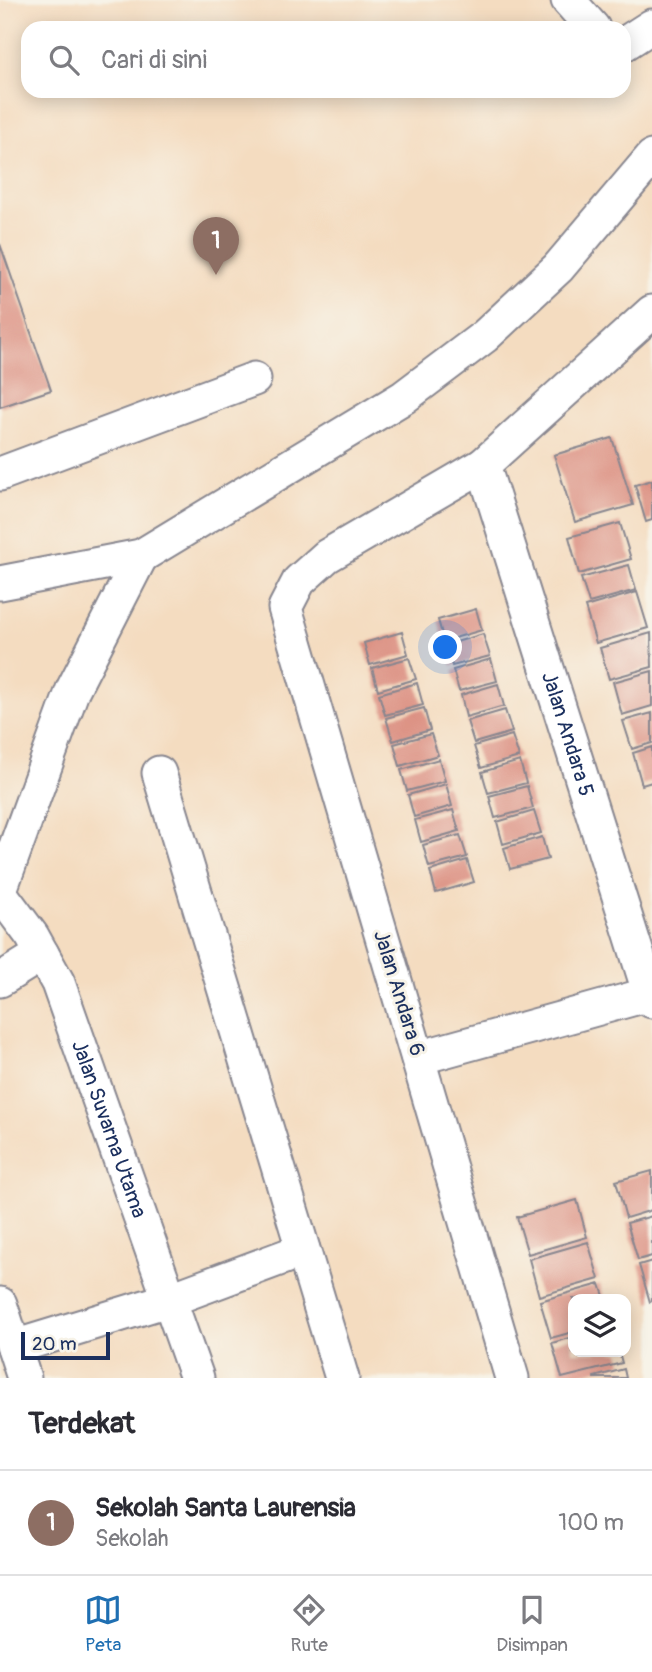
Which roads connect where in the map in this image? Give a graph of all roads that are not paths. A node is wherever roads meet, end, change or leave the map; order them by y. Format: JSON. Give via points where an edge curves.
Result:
{"nodes":[{"id":1,"x":568,"y":0,"type":"edge"},
{"id":2,"x":587,"y":21,"type":"edge"},
{"id":3,"x":652,"y":26,"type":"edge"},
{"id":4,"x":631,"y":40,"type":"edge"},
{"id":5,"x":652,"y":157,"type":"edge"},
{"id":6,"x":652,"y":312,"type":"edge"},
{"id":7,"x":254,"y":379,"type":"dead end"},
{"id":8,"x":483,"y":466,"type":"junction"},
{"id":9,"x":0,"y":474,"type":"edge"},
{"id":10,"x":141,"y":556,"type":"junction"},
{"id":11,"x":0,"y":583,"type":"edge"},
{"id":12,"x":159,"y":773,"type":"dead end"},
{"id":13,"x":0,"y":892,"type":"edge"},
{"id":14,"x":643,"y":941,"type":"edge"},
{"id":15,"x":42,"y":954,"type":"junction"},
{"id":16,"x":0,"y":980,"type":"edge"},
{"id":17,"x":651,"y":998,"type":"edge"},
{"id":18,"x":418,"y":1058,"type":"junction"},
{"id":19,"x":303,"y":1250,"type":"junction"},
{"id":20,"x":171,"y":1299,"type":"junction"},
{"id":21,"x":0,"y":1304,"type":"edge"},
{"id":22,"x":19,"y":1363,"type":"edge"},
{"id":23,"x":197,"y":1378,"type":"edge"},
{"id":24,"x":342,"y":1378,"type":"edge"},
{"id":25,"x":512,"y":1378,"type":"edge"}],
"edges":[{"from":1,"to":2,"type":"street"},
{"from":3,"to":4,"type":"street"},
{"from":5,"to":10,"type":"street","via":[[558,268],[485,335],[404,397]]},
{"from":6,"to":8,"type":"street"},
{"from":7,"to":9,"type":"street"},
{"from":8,"to":14,"type":"street","name":"Jalan Andara 5"},
{"from":8,"to":18,"type":"street","name":"Jalan Andara 6","via":[[327,556],[299,581],[285,608]]},
{"from":10,"to":11,"type":"street"},
{"from":10,"to":13,"type":"street","via":[[73,689]]},
{"from":12,"to":19,"type":"street"},
{"from":13,"to":15,"type":"street","name":"Jalan Suvarna Utama"},
{"from":14,"to":17,"type":"street","name":"Jalan Andara 5"},
{"from":15,"to":16,"type":"street"},
{"from":15,"to":20,"type":"street","name":"Jalan Suvarna Utama","via":[[58,983]]},
{"from":17,"to":18,"type":"street"},
{"from":18,"to":25,"type":"street","name":"Jalan Andara 6"},
{"from":19,"to":20,"type":"street"},
{"from":19,"to":24,"type":"street"},
{"from":20,"to":22,"type":"street"},
{"from":20,"to":23,"type":"street","name":"Jalan Suvarna Utama"},
{"from":21,"to":22,"type":"street"}]}
